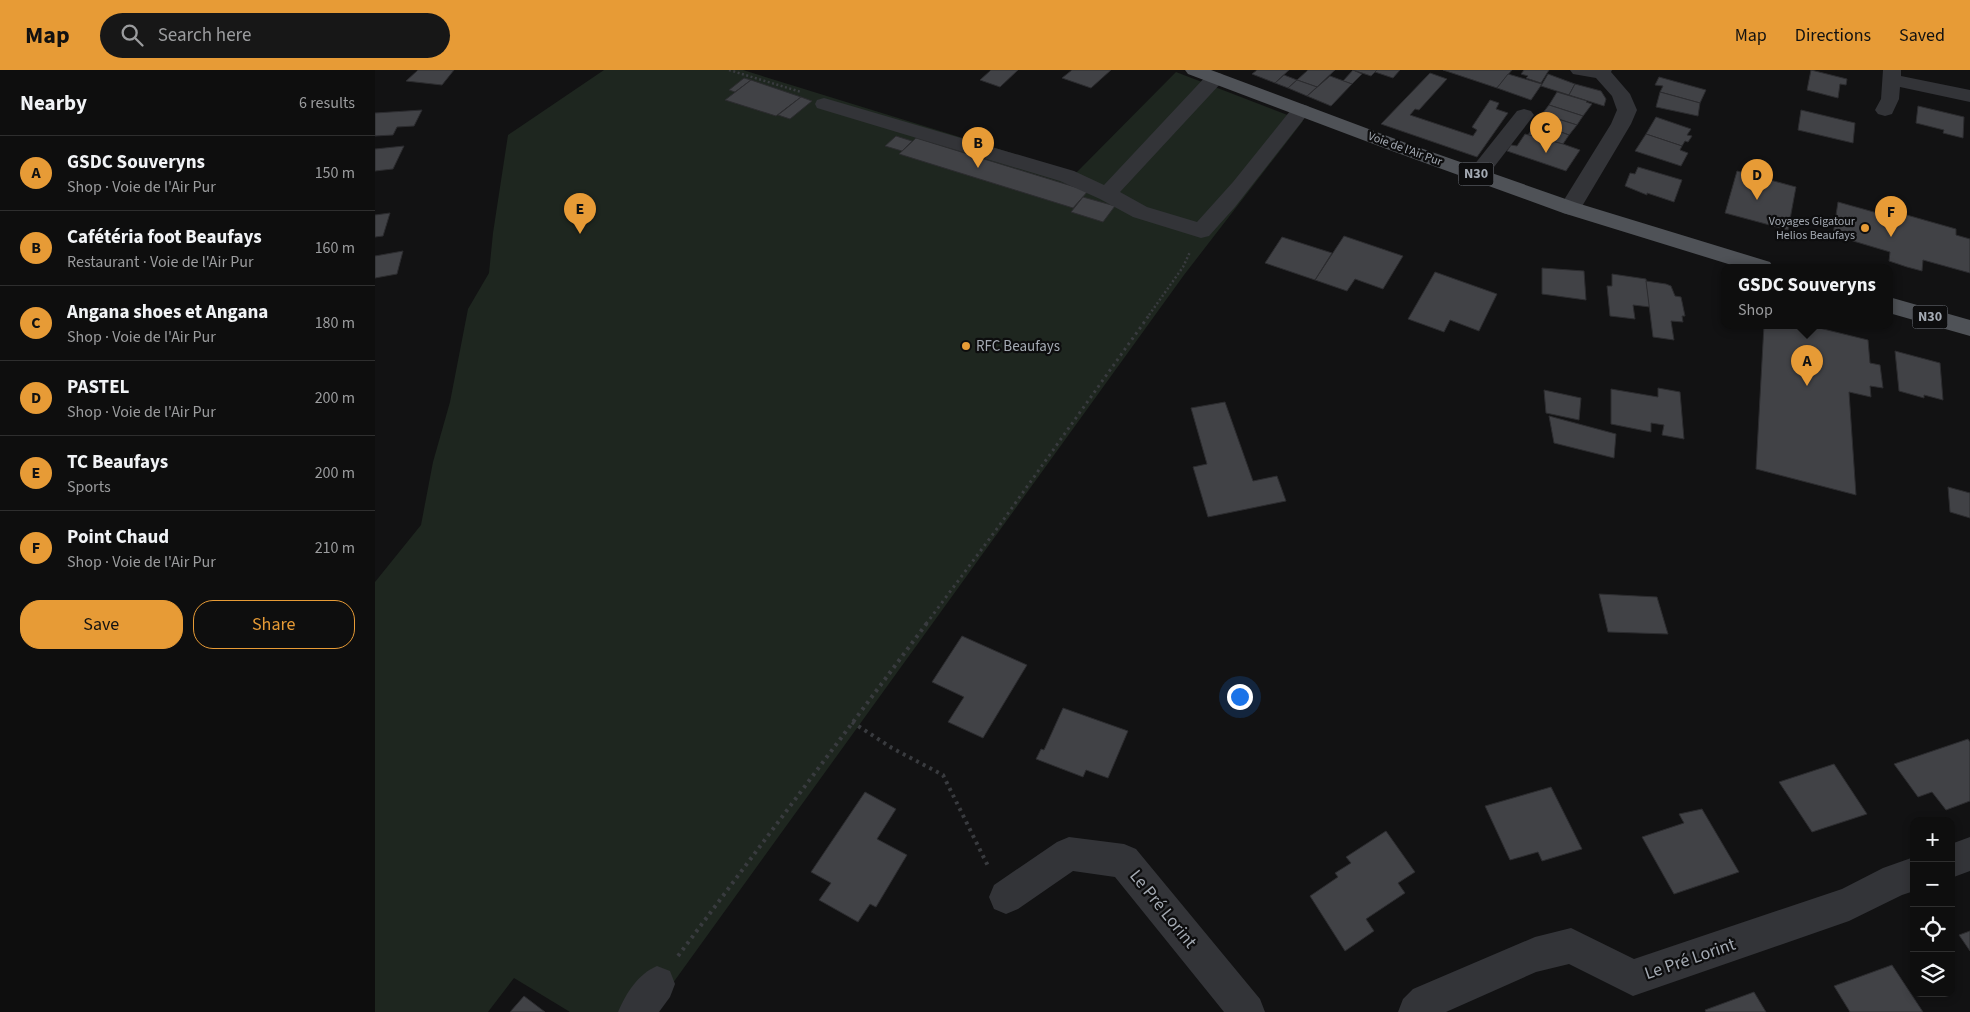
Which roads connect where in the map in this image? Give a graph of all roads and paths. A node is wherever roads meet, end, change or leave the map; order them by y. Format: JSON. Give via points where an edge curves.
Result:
{"nodes":[{"id":1,"x":729,"y":70,"type":"edge"},
{"id":2,"x":1194,"y":70,"type":"edge"},
{"id":3,"x":1579,"y":70,"type":"edge"},
{"id":4,"x":1602,"y":71,"type":"edge"},
{"id":5,"x":1892,"y":74,"type":"edge"},
{"id":6,"x":1215,"y":78,"type":"junction"},
{"id":7,"x":1970,"y":96,"type":"edge"},
{"id":8,"x":824,"y":104,"type":"joint"},
{"id":9,"x":1301,"y":110,"type":"junction"},
{"id":10,"x":1885,"y":110,"type":"dead end"},
{"id":11,"x":1524,"y":114,"type":"dead end"},
{"id":12,"x":1477,"y":175,"type":"junction"},
{"id":13,"x":1107,"y":194,"type":"junction"},
{"id":14,"x":1570,"y":208,"type":"junction"},
{"id":15,"x":1201,"y":231,"type":"junction"},
{"id":16,"x":1752,"y":264,"type":"edge"},
{"id":17,"x":1893,"y":306,"type":"edge"},
{"id":18,"x":1970,"y":328,"type":"edge"},
{"id":19,"x":852,"y":722,"type":"junction"},
{"id":20,"x":1970,"y":854,"type":"edge"},
{"id":21,"x":1955,"y":860,"type":"edge"},
{"id":22,"x":1910,"y":875,"type":"edge"},
{"id":23,"x":1005,"y":897,"type":"joint"},
{"id":24,"x":657,"y":984,"type":"joint"},
{"id":25,"x":636,"y":1012,"type":"edge"},
{"id":26,"x":1247,"y":1012,"type":"edge"},
{"id":27,"x":1416,"y":1012,"type":"edge"}],
"edges":[{"from":1,"to":8,"type":"path","via":[[812,96]]},
{"from":2,"to":6,"type":"main road","name":"Voie de l'Air Pur","number":"N30"},
{"from":3,"to":4,"type":"street"},
{"from":4,"to":14,"type":"street","via":[[1621,94],[1627,110]]},
{"from":5,"to":7,"type":"street"},
{"from":5,"to":10,"type":"street","via":[[1890,99]]},
{"from":6,"to":9,"type":"main road","name":"Voie de l'Air Pur","number":"N30"},
{"from":6,"to":13,"type":"street"},
{"from":8,"to":13,"type":"street","via":[[1067,176]]},
{"from":9,"to":12,"type":"main road","name":"Voie de l'Air Pur","number":"N30"},
{"from":9,"to":15,"type":"street","via":[[1227,206]]},
{"from":11,"to":12,"type":"street"},
{"from":12,"to":14,"type":"main road","name":"Voie de l'Air Pur","number":"N30"},
{"from":13,"to":15,"type":"street","via":[[1140,212]]},
{"from":14,"to":16,"type":"main road","name":"Voie de l'Air Pur","number":"N30"},
{"from":15,"to":19,"type":"path","via":[[1177,275],[999,526]]},
{"from":17,"to":18,"type":"main road","number":"N30"},
{"from":19,"to":23,"type":"path","via":[[943,775]]},
{"from":19,"to":24,"type":"path"},
{"from":20,"to":21,"type":"street"},
{"from":22,"to":27,"type":"street","name":"Le Pré Lorint","via":[[1849,904],[1633,978],[1571,946],[1535,955],[1426,1002]]},
{"from":23,"to":26,"type":"street","name":"Le Pré Lorint","via":[[1069,854],[1124,861]]},
{"from":24,"to":25,"type":"street"}]}
